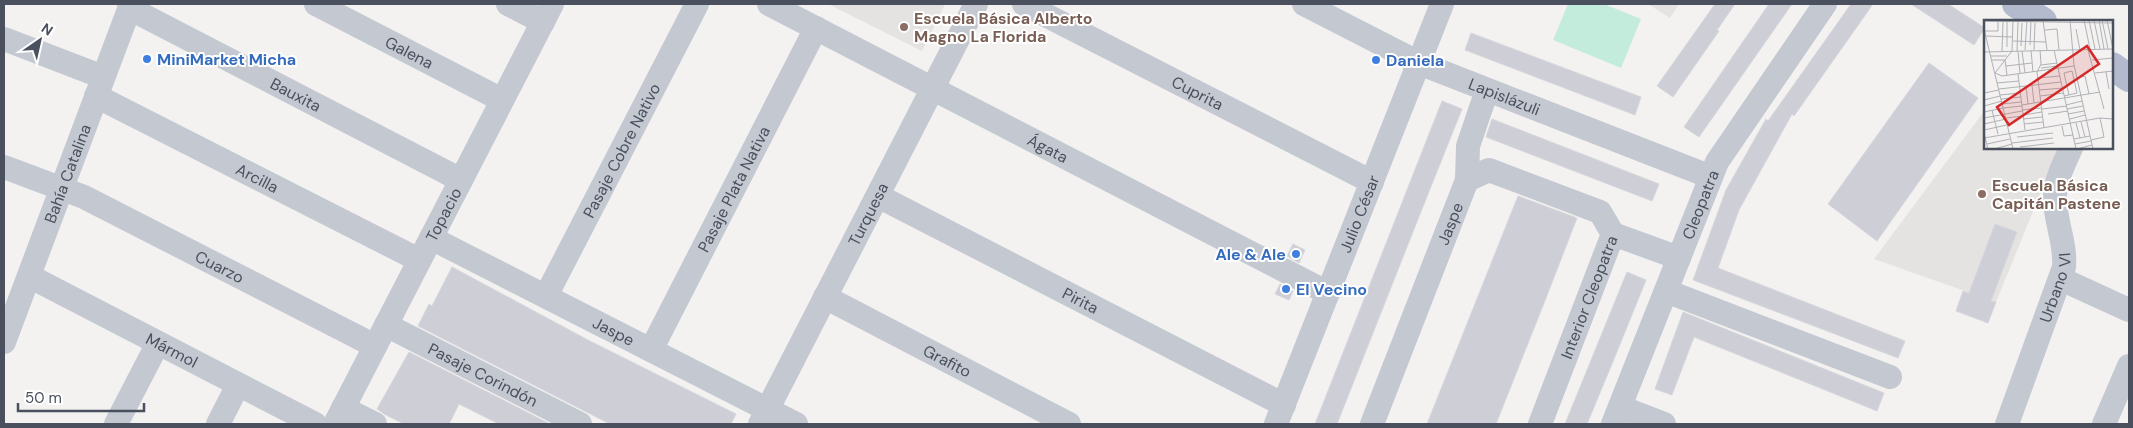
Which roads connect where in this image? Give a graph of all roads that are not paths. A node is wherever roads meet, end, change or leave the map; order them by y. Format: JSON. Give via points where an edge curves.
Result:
{"nodes":[{"id":1,"x":316,"y":4,"type":"edge"},
{"id":2,"x":508,"y":4,"type":"edge"},
{"id":3,"x":697,"y":4,"type":"edge"},
{"id":4,"x":769,"y":4,"type":"edge"},
{"id":5,"x":976,"y":4,"type":"edge"},
{"id":6,"x":1024,"y":4,"type":"edge"},
{"id":7,"x":1304,"y":4,"type":"edge"},
{"id":8,"x":1442,"y":4,"type":"edge"},
{"id":9,"x":1825,"y":4,"type":"edge"},
{"id":10,"x":2016,"y":4,"type":"edge"},
{"id":11,"x":130,"y":6,"type":"edge"},
{"id":12,"x":547,"y":13,"type":"edge"},
{"id":13,"x":2041,"y":20,"type":"edge"},
{"id":14,"x":816,"y":28,"type":"junction"},
{"id":15,"x":4,"y":39,"type":"edge"},
{"id":16,"x":1418,"y":63,"type":"junction"},
{"id":17,"x":2113,"y":67,"type":"edge"},
{"id":18,"x":2129,"y":78,"type":"edge"},
{"id":19,"x":100,"y":86,"type":"junction"},
{"id":20,"x":933,"y":88,"type":"junction"},
{"id":21,"x":1487,"y":90,"type":"junction"},
{"id":22,"x":502,"y":100,"type":"junction"},
{"id":23,"x":2071,"y":149,"type":"edge"},
{"id":24,"x":4,"y":167,"type":"edge"},
{"id":25,"x":1711,"y":177,"type":"junction"},
{"id":26,"x":461,"y":180,"type":"junction"},
{"id":27,"x":1467,"y":180,"type":"junction"},
{"id":28,"x":1372,"y":182,"type":"junction"},
{"id":29,"x":61,"y":189,"type":"junction"},
{"id":30,"x":878,"y":196,"type":"junction"},
{"id":31,"x":1613,"y":234,"type":"junction"},
{"id":32,"x":431,"y":238,"type":"junction"},
{"id":33,"x":1679,"y":258,"type":"junction"},
{"id":34,"x":420,"y":260,"type":"junction"},
{"id":35,"x":2061,"y":279,"type":"junction"},
{"id":36,"x":18,"y":288,"type":"edge"},
{"id":37,"x":1666,"y":291,"type":"junction"},
{"id":38,"x":1328,"y":293,"type":"junction"},
{"id":39,"x":546,"y":296,"type":"junction"},
{"id":40,"x":826,"y":297,"type":"junction"},
{"id":41,"x":2129,"y":310,"type":"edge"},
{"id":42,"x":386,"y":325,"type":"junction"},
{"id":43,"x":4,"y":342,"type":"edge"},
{"id":44,"x":158,"y":343,"type":"junction"},
{"id":45,"x":375,"y":346,"type":"junction"},
{"id":46,"x":651,"y":350,"type":"junction"},
{"id":47,"x":2129,"y":366,"type":"edge"},
{"id":48,"x":1890,"y":377,"type":"dead end"},
{"id":49,"x":238,"y":385,"type":"junction"},
{"id":50,"x":1280,"y":415,"type":"edge"},
{"id":51,"x":339,"y":416,"type":"edge"},
{"id":52,"x":1617,"y":416,"type":"edge"},
{"id":53,"x":764,"y":417,"type":"edge"},
{"id":54,"x":116,"y":424,"type":"edge"},
{"id":55,"x":218,"y":424,"type":"edge"},
{"id":56,"x":315,"y":424,"type":"edge"},
{"id":57,"x":375,"y":424,"type":"edge"},
{"id":58,"x":580,"y":424,"type":"edge"},
{"id":59,"x":796,"y":424,"type":"edge"},
{"id":60,"x":1069,"y":424,"type":"edge"},
{"id":61,"x":1372,"y":424,"type":"edge"},
{"id":62,"x":1540,"y":424,"type":"edge"},
{"id":63,"x":1664,"y":424,"type":"edge"},
{"id":64,"x":2007,"y":424,"type":"edge"},
{"id":65,"x":2104,"y":424,"type":"edge"}],
"edges":[{"from":1,"to":22,"type":"street","name":"Galena"},
{"from":2,"to":12,"type":"street"},
{"from":3,"to":39,"type":"street","name":"Pasaje Cobre Nativo"},
{"from":4,"to":14,"type":"street","name":"Ágata"},
{"from":5,"to":20,"type":"street","name":"Turquesa"},
{"from":6,"to":28,"type":"street","name":"Cuprita"},
{"from":7,"to":16,"type":"street","name":"Lapislázuli"},
{"from":8,"to":16,"type":"street","name":"Julio César"},
{"from":9,"to":25,"type":"street","name":"Cleopatra","via":[[1726,147]]},
{"from":10,"to":13,"type":"main road"},
{"from":11,"to":19,"type":"street","name":"Bahía Catalina"},
{"from":11,"to":26,"type":"street","name":"Bauxita"},
{"from":12,"to":22,"type":"street","name":"Topacio"},
{"from":14,"to":20,"type":"street","name":"Ágata"},
{"from":14,"to":46,"type":"street","name":"Pasaje Plata Nativa"},
{"from":15,"to":19,"type":"street","name":"Arcilla"},
{"from":16,"to":21,"type":"street","name":"Lapislázuli"},
{"from":16,"to":28,"type":"street","name":"Julio César"},
{"from":17,"to":18,"type":"main road"},
{"from":19,"to":29,"type":"street","name":"Bahía Catalina"},
{"from":19,"to":34,"type":"street","name":"Arcilla"},
{"from":20,"to":30,"type":"street","name":"Turquesa"},
{"from":20,"to":38,"type":"street","name":"Ágata"},
{"from":21,"to":25,"type":"street","name":"Lapislázuli"},
{"from":21,"to":27,"type":"street","name":"Jaspe","via":[[1468,146]]},
{"from":22,"to":26,"type":"street","name":"Topacio"},
{"from":23,"to":35,"type":"street","name":"Urbano VI","via":[[2055,194],[2064,246]]},
{"from":24,"to":29,"type":"street","name":"Cuarzo"},
{"from":25,"to":33,"type":"street","name":"Cleopatra"},
{"from":26,"to":32,"type":"street","name":"Topacio"},
{"from":27,"to":31,"type":"street","via":[[1489,170],[1600,212]]},
{"from":27,"to":61,"type":"street","name":"Jaspe"},
{"from":28,"to":38,"type":"street","name":"Julio César"},
{"from":29,"to":36,"type":"street","name":"Bahía Catalina"},
{"from":29,"to":45,"type":"street","name":"Cuarzo","via":[[84,197]]},
{"from":30,"to":40,"type":"street","name":"Turquesa"},
{"from":30,"to":50,"type":"street","name":"Pirita"},
{"from":31,"to":33,"type":"street","name":"Interior Cleopatra"},
{"from":31,"to":62,"type":"street","name":"Interior Cleopatra"},
{"from":32,"to":34,"type":"street","name":"Topacio"},
{"from":32,"to":39,"type":"street","name":"Jaspe"},
{"from":33,"to":37,"type":"street","name":"Cleopatra"},
{"from":34,"to":42,"type":"street","name":"Topacio"},
{"from":35,"to":41,"type":"street"},
{"from":35,"to":64,"type":"street","name":"Urbano VI"},
{"from":36,"to":43,"type":"street","name":"Bahía Catalina"},
{"from":36,"to":44,"type":"street","name":"Mármol"},
{"from":37,"to":48,"type":"street"},
{"from":37,"to":52,"type":"street","name":"Cleopatra"},
{"from":38,"to":50,"type":"street","name":"Julio César"},
{"from":39,"to":46,"type":"street","name":"Jaspe"},
{"from":40,"to":53,"type":"street","name":"Turquesa"},
{"from":40,"to":60,"type":"street","name":"Grafito"},
{"from":42,"to":45,"type":"street","name":"Topacio"},
{"from":42,"to":58,"type":"street","name":"Pasaje Corindón"},
{"from":44,"to":49,"type":"street","name":"Mármol"},
{"from":44,"to":54,"type":"street"},
{"from":45,"to":51,"type":"street","name":"Topacio"},
{"from":46,"to":53,"type":"street","name":"Jaspe"},
{"from":47,"to":65,"type":"street"},
{"from":49,"to":55,"type":"street"},
{"from":49,"to":56,"type":"street","name":"Mármol"},
{"from":51,"to":57,"type":"street"},
{"from":52,"to":63,"type":"street"},
{"from":53,"to":59,"type":"street","name":"Jaspe"}]}
